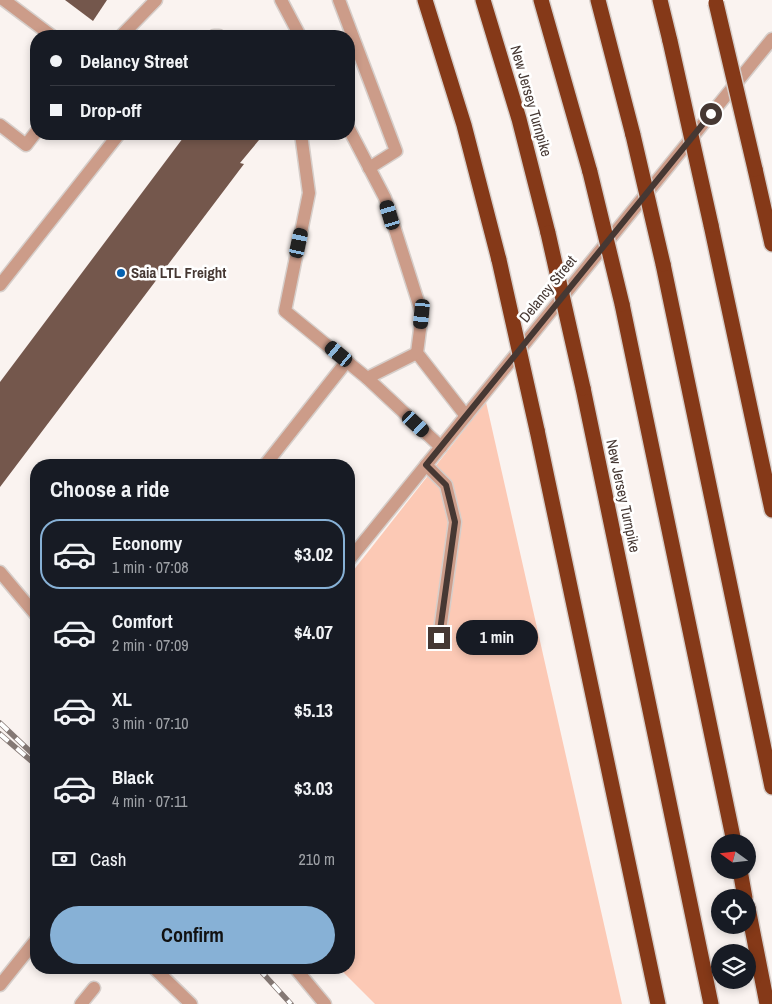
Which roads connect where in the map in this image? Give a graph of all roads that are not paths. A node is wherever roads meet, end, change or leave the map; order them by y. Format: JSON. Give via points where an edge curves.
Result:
{"nodes":[{"id":1,"x":4,"y":0,"type":"edge"},
{"id":2,"x":156,"y":0,"type":"edge"},
{"id":3,"x":281,"y":0,"type":"edge"},
{"id":4,"x":339,"y":0,"type":"edge"},
{"id":5,"x":425,"y":0,"type":"edge"},
{"id":6,"x":483,"y":0,"type":"edge"},
{"id":7,"x":541,"y":0,"type":"edge"},
{"id":8,"x":660,"y":0,"type":"edge"},
{"id":9,"x":716,"y":1,"type":"edge"},
{"id":10,"x":598,"y":3,"type":"edge"},
{"id":11,"x":44,"y":30,"type":"edge"},
{"id":12,"x":126,"y":30,"type":"edge"},
{"id":13,"x":297,"y":30,"type":"edge"},
{"id":14,"x":350,"y":30,"type":"edge"},
{"id":15,"x":772,"y":39,"type":"edge"},
{"id":16,"x":355,"y":42,"type":"edge"},
{"id":17,"x":0,"y":124,"type":"edge"},
{"id":18,"x":30,"y":140,"type":"edge"},
{"id":19,"x":114,"y":140,"type":"edge"},
{"id":20,"x":302,"y":140,"type":"edge"},
{"id":21,"x":355,"y":140,"type":"edge"},
{"id":22,"x":369,"y":168,"type":"junction"},
{"id":23,"x":772,"y":244,"type":"edge"},
{"id":24,"x":0,"y":285,"type":"edge"},
{"id":25,"x":417,"y":353,"type":"junction"},
{"id":26,"x":347,"y":360,"type":"junction"},
{"id":27,"x":367,"y":378,"type":"junction"},
{"id":28,"x":466,"y":416,"type":"junction"},
{"id":29,"x":441,"y":447,"type":"junction"},
{"id":30,"x":270,"y":459,"type":"edge"},
{"id":31,"x":426,"y":465,"type":"junction"},
{"id":32,"x":772,"y":510,"type":"edge"},
{"id":33,"x":355,"y":553,"type":"edge"},
{"id":34,"x":0,"y":572,"type":"edge"},
{"id":35,"x":30,"y":608,"type":"edge"},
{"id":36,"x":439,"y":638,"type":"dead end"},
{"id":37,"x":772,"y":787,"type":"edge"},
{"id":38,"x":732,"y":834,"type":"edge"},
{"id":39,"x":753,"y":934,"type":"edge"},
{"id":40,"x":30,"y":947,"type":"edge"},
{"id":41,"x":160,"y":974,"type":"edge"},
{"id":42,"x":300,"y":974,"type":"edge"},
{"id":43,"x":2,"y":977,"type":"edge"},
{"id":44,"x":94,"y":988,"type":"dead end"},
{"id":45,"x":81,"y":1004,"type":"edge"},
{"id":46,"x":191,"y":1004,"type":"edge"},
{"id":47,"x":325,"y":1004,"type":"edge"},
{"id":48,"x":658,"y":1004,"type":"edge"},
{"id":49,"x":710,"y":1004,"type":"edge"},
{"id":50,"x":767,"y":1004,"type":"edge"}],
"edges":[{"from":1,"to":11,"type":"street"},
{"from":2,"to":12,"type":"street"},
{"from":3,"to":13,"type":"street"},
{"from":4,"to":14,"type":"street"},
{"from":5,"to":48,"type":"highway","bridge":true,"via":[[464,125],[499,260]]},
{"from":6,"to":49,"type":"highway","name":"New Jersey Turnpike","bridge":true,"via":[[519,119],[548,233]]},
{"from":7,"to":38,"type":"highway","bridge":true,"via":[[590,172],[622,304]]},
{"from":8,"to":32,"type":"highway","bridge":true},
{"from":9,"to":23,"type":"highway","bridge":true},
{"from":10,"to":37,"type":"highway","bridge":true,"via":[[663,264]]},
{"from":15,"to":28,"type":"street","name":"Delancy Street"},
{"from":16,"to":22,"type":"street","via":[[396,151]]},
{"from":17,"to":18,"type":"street","via":[[26,145]]},
{"from":19,"to":24,"type":"street"},
{"from":20,"to":26,"type":"street","via":[[310,193],[285,311]]},
{"from":21,"to":22,"type":"street"},
{"from":22,"to":25,"type":"street","via":[[385,198],[422,314]]},
{"from":25,"to":27,"type":"street"},
{"from":25,"to":28,"type":"street"},
{"from":26,"to":27,"type":"street"},
{"from":26,"to":30,"type":"street"},
{"from":27,"to":29,"type":"street"},
{"from":28,"to":29,"type":"street","name":"Delancy Street"},
{"from":29,"to":31,"type":"street","name":"Delancy Street"},
{"from":31,"to":33,"type":"street","name":"Delancy Street"},
{"from":31,"to":36,"type":"street","via":[[446,485],[455,522]]},
{"from":34,"to":35,"type":"street"},
{"from":39,"to":50,"type":"highway"},
{"from":40,"to":43,"type":"street"},
{"from":41,"to":46,"type":"street"},
{"from":42,"to":47,"type":"street"},
{"from":44,"to":45,"type":"street"}]}
